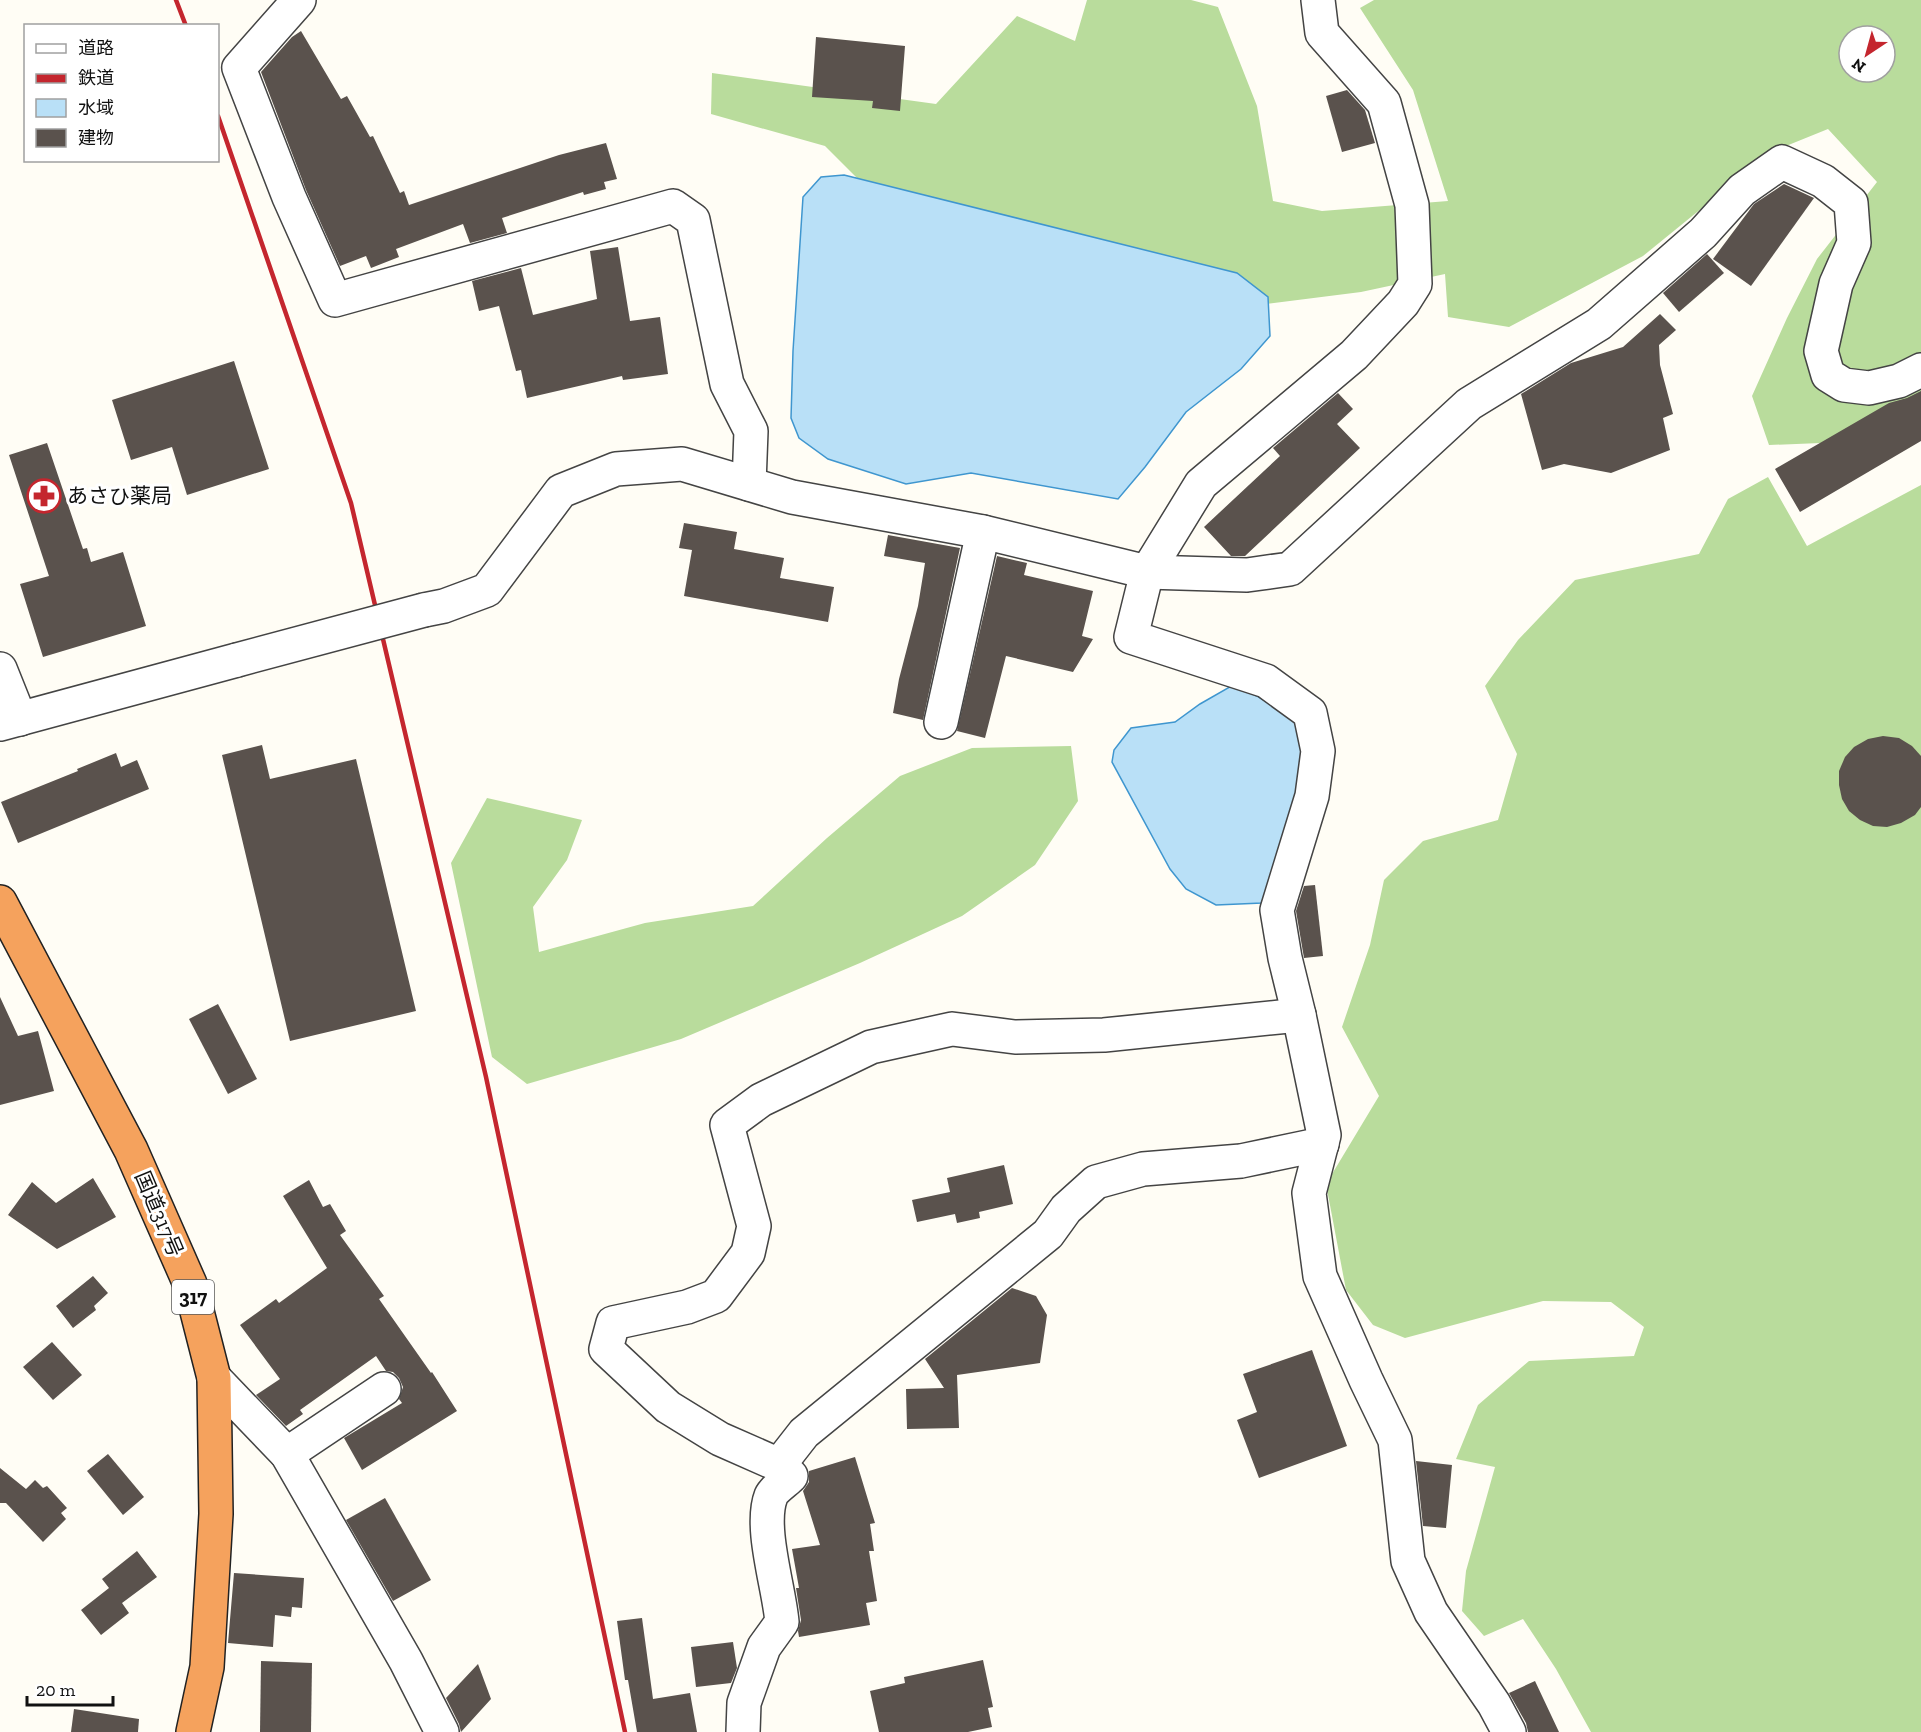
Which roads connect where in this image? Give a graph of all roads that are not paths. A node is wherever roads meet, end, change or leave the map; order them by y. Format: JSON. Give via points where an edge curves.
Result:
{"nodes":[{"id":1,"x":299,"y":0,"type":"edge"},
{"id":2,"x":1318,"y":0,"type":"edge"},
{"id":3,"x":1921,"y":370,"type":"edge"},
{"id":4,"x":749,"y":484,"type":"junction"},
{"id":5,"x":983,"y":532,"type":"junction"},
{"id":6,"x":1147,"y":572,"type":"junction"},
{"id":7,"x":0,"y":669,"type":"edge"},
{"id":8,"x":10,"y":721,"type":"edge"},
{"id":9,"x":941,"y":722,"type":"dead end"},
{"id":10,"x":0,"y":902,"type":"edge"},
{"id":11,"x":1299,"y":1015,"type":"junction"},
{"id":12,"x":1322,"y":1143,"type":"junction"},
{"id":13,"x":214,"y":1378,"type":"junction"},
{"id":14,"x":384,"y":1389,"type":"dead end"},
{"id":15,"x":287,"y":1454,"type":"junction"},
{"id":16,"x":779,"y":1466,"type":"junction"},
{"id":17,"x":193,"y":1732,"type":"edge"},
{"id":18,"x":442,"y":1732,"type":"edge"},
{"id":19,"x":743,"y":1732,"type":"edge"},
{"id":20,"x":1509,"y":1732,"type":"edge"}],
"edges":[{"from":1,"to":4,"type":"street","via":[[239,68],[289,197],[335,300],[673,206],[693,220],[727,384],[751,431]]},
{"from":2,"to":6,"type":"street","via":[[1322,33],[1384,103],[1412,205],[1415,284],[1403,303],[1354,355],[1201,484]]},
{"from":3,"to":6,"type":"street","via":[[1899,381],[1869,388],[1844,385],[1828,375],[1821,351],[1836,284],[1854,243],[1851,203],[1823,181],[1782,162],[1742,190],[1703,233],[1599,324],[1469,404],[1290,569],[1247,575]]},
{"from":4,"to":5,"type":"street","via":[[792,497]]},
{"from":4,"to":8,"type":"street","bridge":true,"via":[[682,464],[616,469],[561,491],[487,590],[444,606]]},
{"from":5,"to":6,"type":"street"},
{"from":5,"to":9,"type":"street"},
{"from":6,"to":11,"type":"street","via":[[1131,637],[1266,681],[1310,713],[1318,750],[1312,796],[1277,910]]},
{"from":7,"to":8,"type":"street"},
{"from":10,"to":13,"type":"highway","name":"国道317号","number":"317","via":[[131,1150],[189,1284]]},
{"from":11,"to":12,"type":"street","via":[[1324,1135]]},
{"from":11,"to":16,"type":"street","via":[[1104,1035],[1015,1037],[952,1029],[871,1047],[761,1100],[727,1125],[754,1226],[748,1252],[716,1296],[687,1307],[613,1323],[606,1349],[668,1407],[720,1439]]},
{"from":12,"to":16,"type":"street","via":[[1241,1161],[1143,1169],[1096,1182],[1066,1209],[1048,1234],[804,1433]]},
{"from":12,"to":20,"type":"street","via":[[1310,1193],[1320,1276],[1395,1440],[1408,1561],[1431,1612]]},
{"from":13,"to":15,"type":"street"},
{"from":13,"to":17,"type":"highway","name":"国道317号","number":"317","via":[[216,1514],[207,1667]]},
{"from":14,"to":15,"type":"street"},
{"from":15,"to":18,"type":"street","via":[[406,1661]]},
{"from":16,"to":19,"type":"street","via":[[791,1476],[772,1495],[766,1531],[782,1622],[764,1647],[744,1703]]}]}
